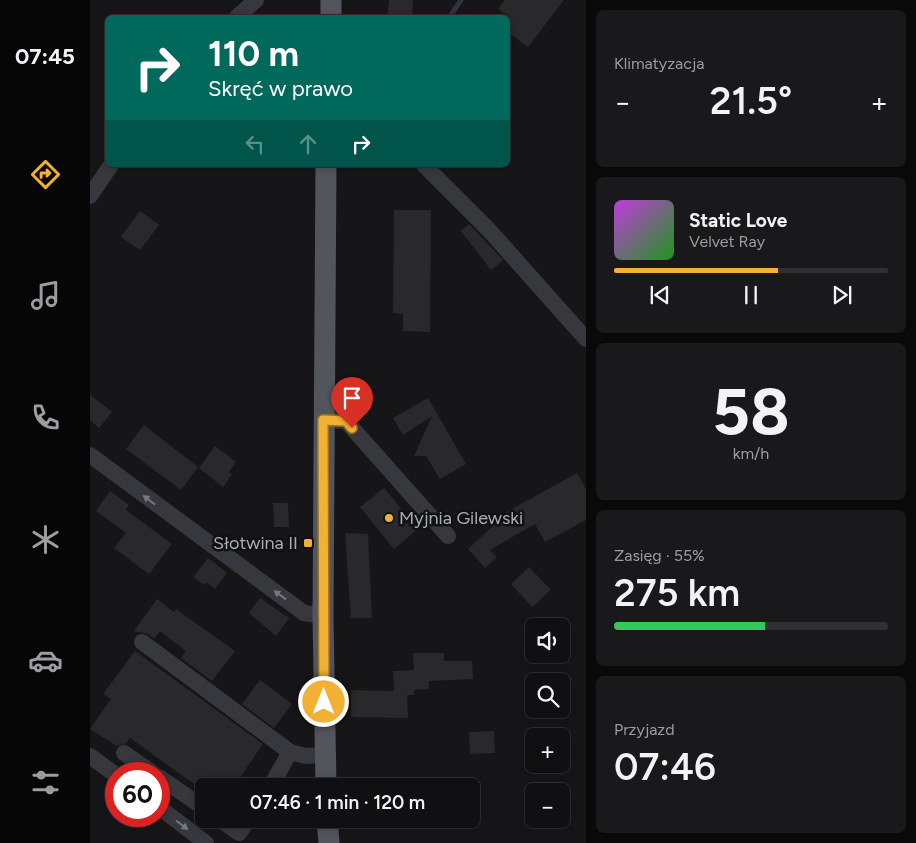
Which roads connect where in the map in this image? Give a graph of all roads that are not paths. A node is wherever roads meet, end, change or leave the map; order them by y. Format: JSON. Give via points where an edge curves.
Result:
{"nodes":[{"id":1,"x":256,"y":0,"type":"edge"},
{"id":2,"x":331,"y":0,"type":"edge"},
{"id":3,"x":239,"y":15,"type":"edge"},
{"id":4,"x":331,"y":15,"type":"edge"},
{"id":5,"x":110,"y":167,"type":"edge"},
{"id":6,"x":326,"y":167,"type":"edge"},
{"id":7,"x":426,"y":167,"type":"edge"},
{"id":8,"x":90,"y":196,"type":"edge"},
{"id":9,"x":586,"y":339,"type":"edge"},
{"id":10,"x":323,"y":420,"type":"junction"},
{"id":11,"x":90,"y":455,"type":"edge"},
{"id":12,"x":448,"y":536,"type":"dead end"},
{"id":13,"x":323,"y":616,"type":"junction"},
{"id":14,"x":142,"y":642,"type":"dead end"},
{"id":15,"x":290,"y":752,"type":"junction"},
{"id":16,"x":124,"y":753,"type":"dead end"},
{"id":17,"x":324,"y":755,"type":"junction"},
{"id":18,"x":90,"y":756,"type":"edge"},
{"id":19,"x":137,"y":762,"type":"edge"},
{"id":20,"x":105,"y":768,"type":"edge"},
{"id":21,"x":275,"y":778,"type":"edge"},
{"id":22,"x":325,"y":778,"type":"edge"},
{"id":23,"x":170,"y":785,"type":"edge"},
{"id":24,"x":195,"y":802,"type":"edge"},
{"id":25,"x":170,"y":815,"type":"edge"},
{"id":26,"x":232,"y":828,"type":"edge"},
{"id":27,"x":243,"y":828,"type":"edge"},
{"id":28,"x":328,"y":828,"type":"edge"},
{"id":29,"x":206,"y":843,"type":"edge"},
{"id":30,"x":329,"y":843,"type":"edge"}],
"edges":[{"from":1,"to":3,"type":"street"},
{"from":2,"to":4,"type":"main road"},
{"from":5,"to":8,"type":"street"},
{"from":6,"to":10,"type":"main road"},
{"from":7,"to":9,"type":"street","via":[[489,230]]},
{"from":10,"to":12,"type":"street","via":[[346,421]]},
{"from":10,"to":13,"type":"main road"},
{"from":13,"to":11,"type":"street","one_way":true,"via":[[304,612]]},
{"from":13,"to":17,"type":"main road"},
{"from":14,"to":15,"type":"street"},
{"from":15,"to":17,"type":"street","via":[[306,756]]},
{"from":15,"to":21,"type":"street"},
{"from":16,"to":19,"type":"street"},
{"from":17,"to":22,"type":"main road"},
{"from":18,"to":20,"type":"street"},
{"from":23,"to":24,"type":"street"},
{"from":25,"to":29,"type":"street","one_way":true},
{"from":26,"to":27,"type":"street","via":[[239,833]]},
{"from":28,"to":30,"type":"main road"}]}
